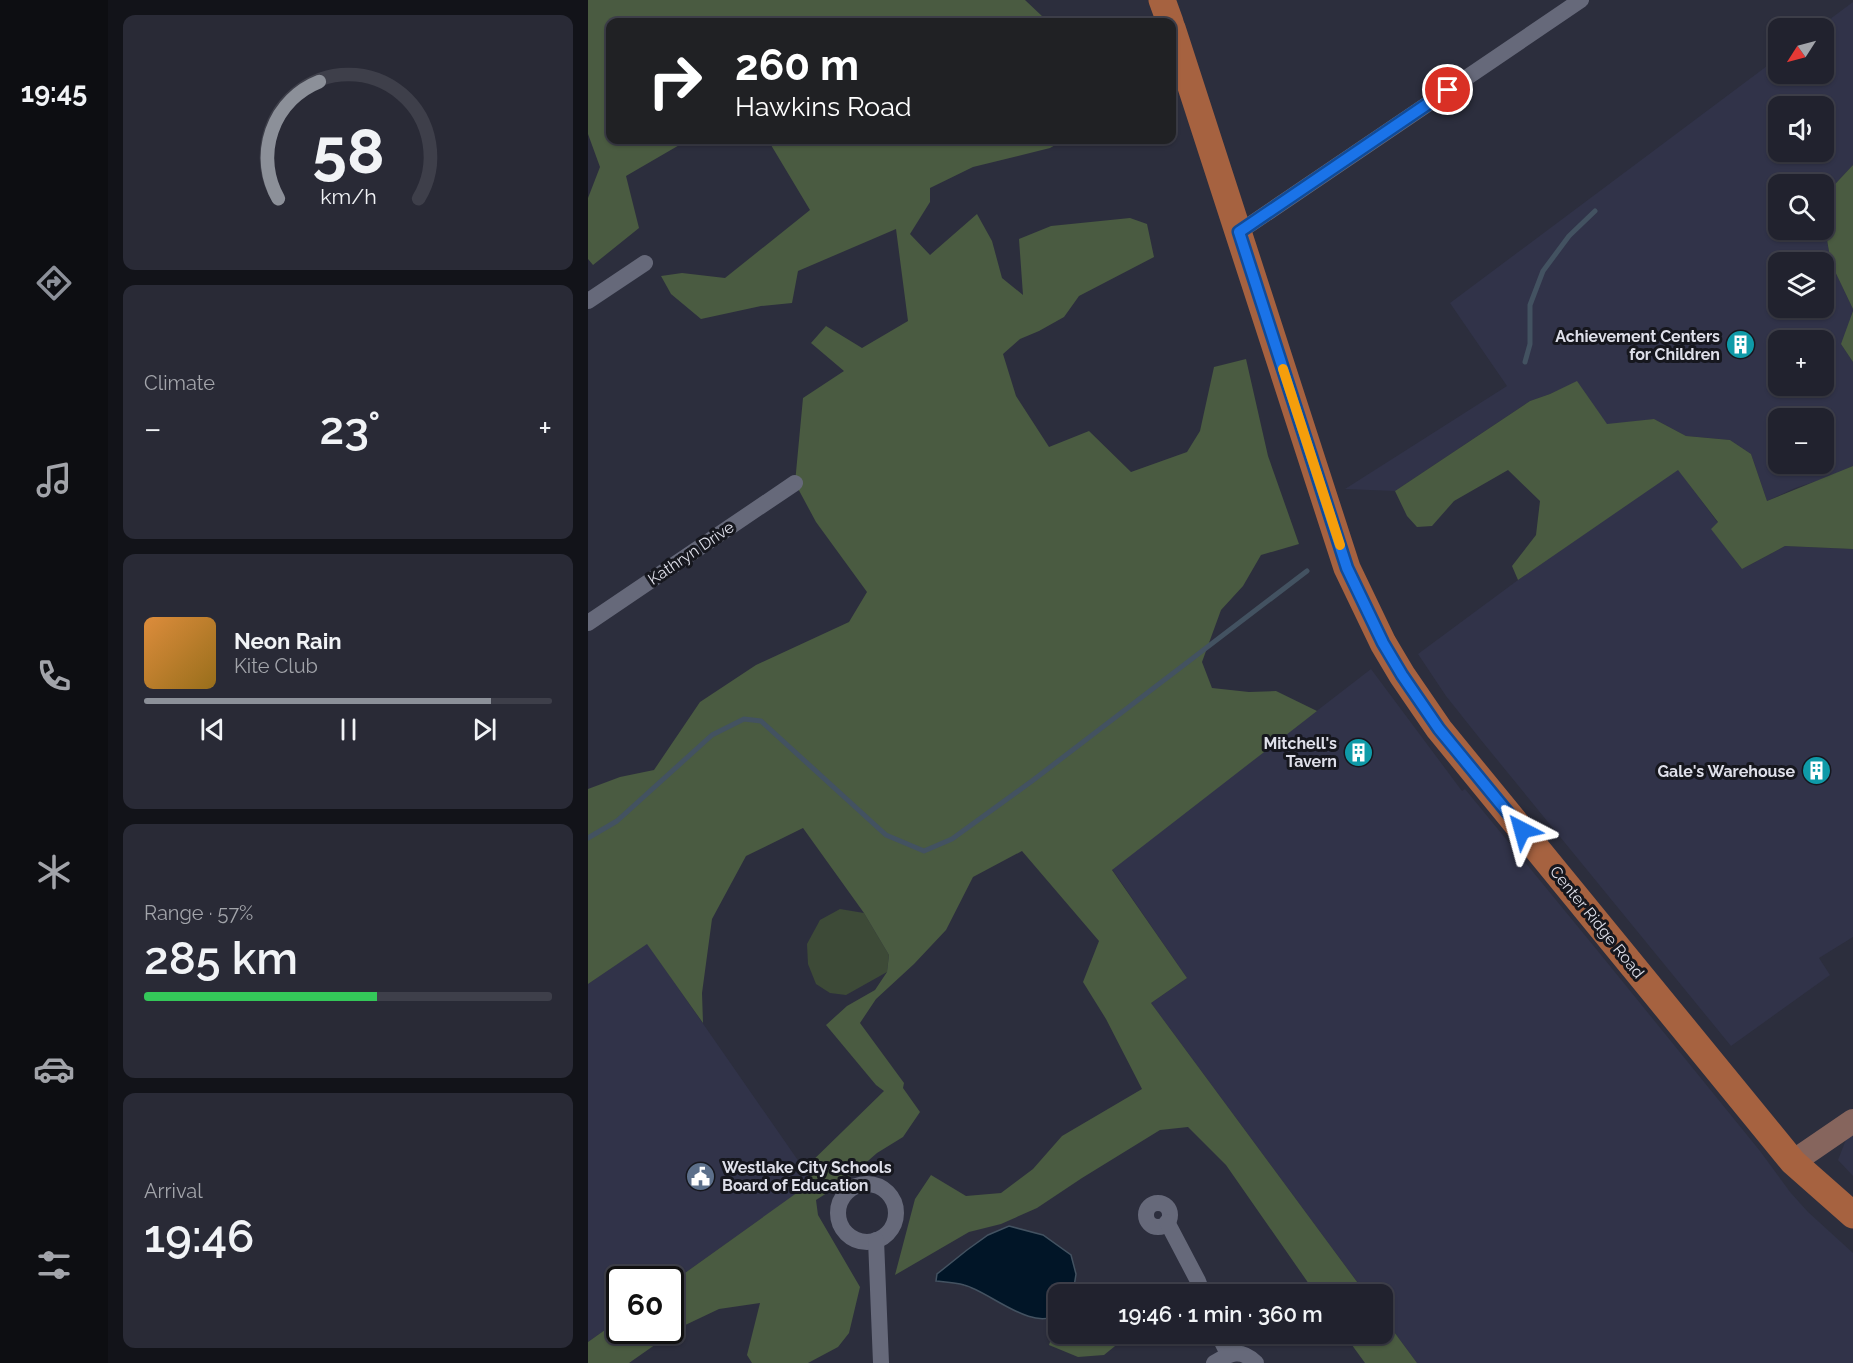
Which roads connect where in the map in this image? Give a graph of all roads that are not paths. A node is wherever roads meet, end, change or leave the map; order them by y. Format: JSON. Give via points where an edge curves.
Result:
{"nodes":[{"id":1,"x":1162,"y":0,"type":"edge"},
{"id":2,"x":1581,"y":0,"type":"edge"},
{"id":3,"x":1169,"y":18,"type":"edge"},
{"id":4,"x":1176,"y":40,"type":"edge"},
{"id":5,"x":1239,"y":232,"type":"junction"},
{"id":6,"x":645,"y":263,"type":"dead end"},
{"id":7,"x":588,"y":301,"type":"edge"},
{"id":8,"x":795,"y":483,"type":"dead end"},
{"id":9,"x":588,"y":623,"type":"edge"},
{"id":10,"x":1853,"y":1121,"type":"edge"},
{"id":11,"x":1793,"y":1162,"type":"junction"},
{"id":12,"x":1853,"y":1215,"type":"edge"},
{"id":13,"x":1167,"y":1222,"type":"dead end"},
{"id":14,"x":876,"y":1240,"type":"dead end"},
{"id":15,"x":1199,"y":1284,"type":"edge"},
{"id":16,"x":1223,"y":1344,"type":"edge"},
{"id":17,"x":1228,"y":1354,"type":"junction"},
{"id":18,"x":882,"y":1363,"type":"edge"},
{"id":19,"x":1214,"y":1363,"type":"edge"},
{"id":20,"x":1257,"y":1363,"type":"edge"}],
"edges":[{"from":1,"to":3,"type":"main road"},
{"from":2,"to":5,"type":"street"},
{"from":4,"to":5,"type":"main road","name":"Center Ridge Road"},
{"from":5,"to":11,"type":"main road","name":"Center Ridge Road","via":[[1347,568],[1402,675],[1439,729]]},
{"from":6,"to":7,"type":"street"},
{"from":8,"to":9,"type":"street","name":"Kathryn Drive"},
{"from":10,"to":11,"type":"street"},
{"from":11,"to":12,"type":"main road","name":"Center Ridge Road"},
{"from":13,"to":15,"type":"street"},
{"from":14,"to":18,"type":"street"},
{"from":16,"to":17,"type":"street"},
{"from":17,"to":19,"type":"street"},
{"from":17,"to":20,"type":"street","via":[[1241,1353]]}]}
